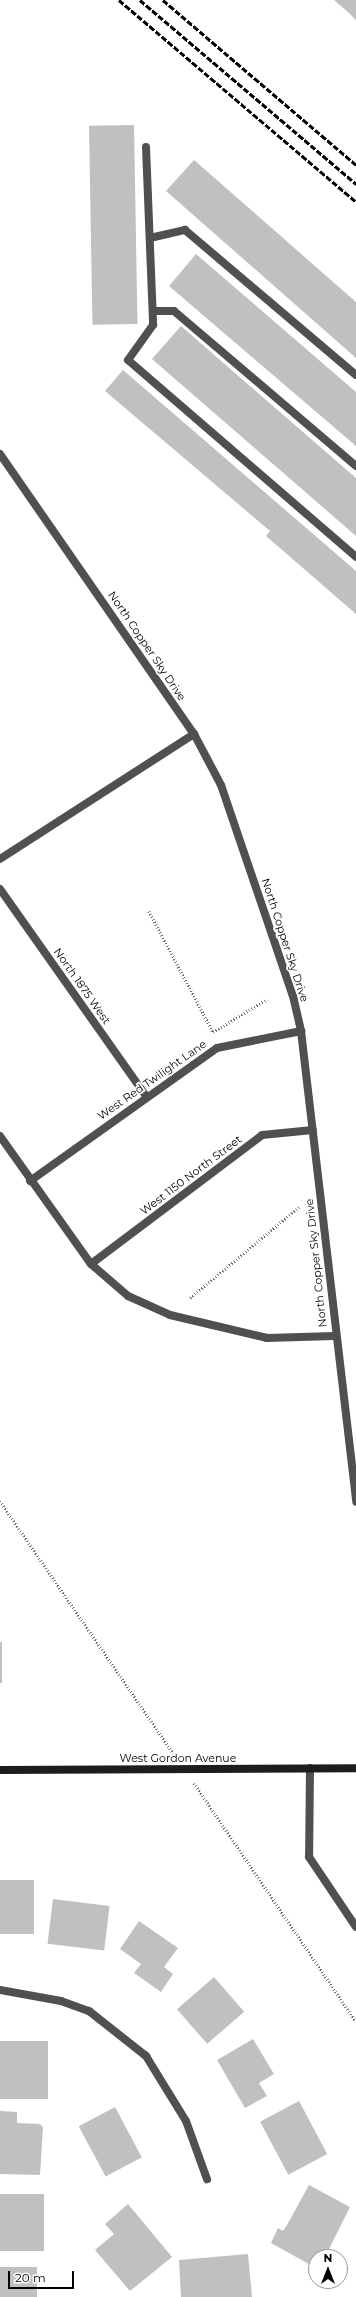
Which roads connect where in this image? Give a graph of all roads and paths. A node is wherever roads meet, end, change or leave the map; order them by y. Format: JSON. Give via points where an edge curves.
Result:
{"nodes":[{"id":1,"x":146,"y":147,"type":"dead end"},
{"id":2,"x":150,"y":238,"type":"junction"},
{"id":3,"x":153,"y":311,"type":"junction"},
{"id":4,"x":356,"y":375,"type":"edge"},
{"id":5,"x":0,"y":454,"type":"edge"},
{"id":6,"x":356,"y":466,"type":"edge"},
{"id":7,"x":356,"y":557,"type":"edge"},
{"id":8,"x":194,"y":734,"type":"junction"},
{"id":9,"x":0,"y":859,"type":"edge"},
{"id":10,"x":0,"y":889,"type":"edge"},
{"id":11,"x":149,"y":911,"type":"dead end"},
{"id":12,"x":267,"y":999,"type":"dead end"},
{"id":13,"x":301,"y":1031,"type":"junction"},
{"id":14,"x":146,"y":1096,"type":"junction"},
{"id":15,"x":313,"y":1130,"type":"junction"},
{"id":16,"x":0,"y":1136,"type":"edge"},
{"id":17,"x":30,"y":1181,"type":"junction"},
{"id":18,"x":299,"y":1207,"type":"dead end"},
{"id":19,"x":91,"y":1264,"type":"junction"},
{"id":20,"x":190,"y":1298,"type":"dead end"},
{"id":21,"x":334,"y":1336,"type":"junction"},
{"id":22,"x":0,"y":1501,"type":"edge"},
{"id":23,"x":356,"y":1502,"type":"edge"},
{"id":24,"x":161,"y":1736,"type":"dead end"},
{"id":25,"x":310,"y":1768,"type":"junction"},
{"id":26,"x":356,"y":1768,"type":"edge"},
{"id":27,"x":0,"y":1770,"type":"edge"},
{"id":28,"x":205,"y":1800,"type":"dead end"},
{"id":29,"x":356,"y":1927,"type":"edge"},
{"id":30,"x":0,"y":1990,"type":"edge"},
{"id":31,"x":356,"y":2021,"type":"edge"},
{"id":32,"x":208,"y":2179,"type":"dead end"}],
"edges":[{"from":1,"to":2,"type":"street"},
{"from":2,"to":3,"type":"street"},
{"from":2,"to":4,"type":"street","via":[[185,230]]},
{"from":3,"to":6,"type":"street","via":[[174,311]]},
{"from":3,"to":7,"type":"street","via":[[153,325],[128,360]]},
{"from":5,"to":8,"type":"street","name":"North Copper Sky Drive"},
{"from":8,"to":9,"type":"street"},
{"from":8,"to":13,"type":"street","name":"North Copper Sky Drive","via":[[221,785],[293,996]]},
{"from":10,"to":14,"type":"street","name":"North 1875 West"},
{"from":11,"to":12,"type":"path","via":[[213,1032]]},
{"from":13,"to":14,"type":"street","name":"West Red Twilight Lane","via":[[218,1048]]},
{"from":13,"to":15,"type":"street","name":"North Copper Sky Drive"},
{"from":14,"to":17,"type":"street","name":"West Red Twilight Lane"},
{"from":15,"to":19,"type":"street","name":"West 1150 North Street","via":[[262,1135]]},
{"from":15,"to":21,"type":"street","name":"North Copper Sky Drive"},
{"from":16,"to":17,"type":"street"},
{"from":17,"to":19,"type":"street"},
{"from":18,"to":20,"type":"path"},
{"from":19,"to":21,"type":"street","via":[[128,1296],[170,1315],[267,1338]]},
{"from":21,"to":23,"type":"street","name":"North Copper Sky Drive"},
{"from":22,"to":24,"type":"path"},
{"from":25,"to":26,"type":"main road","name":"West Gordon Avenue"},
{"from":25,"to":27,"type":"main road","name":"West Gordon Avenue"},
{"from":25,"to":29,"type":"street","via":[[309,1858]]},
{"from":28,"to":31,"type":"path"},
{"from":30,"to":32,"type":"street","via":[[61,2001],[89,2011],[146,2056],[186,2121]]}]}
